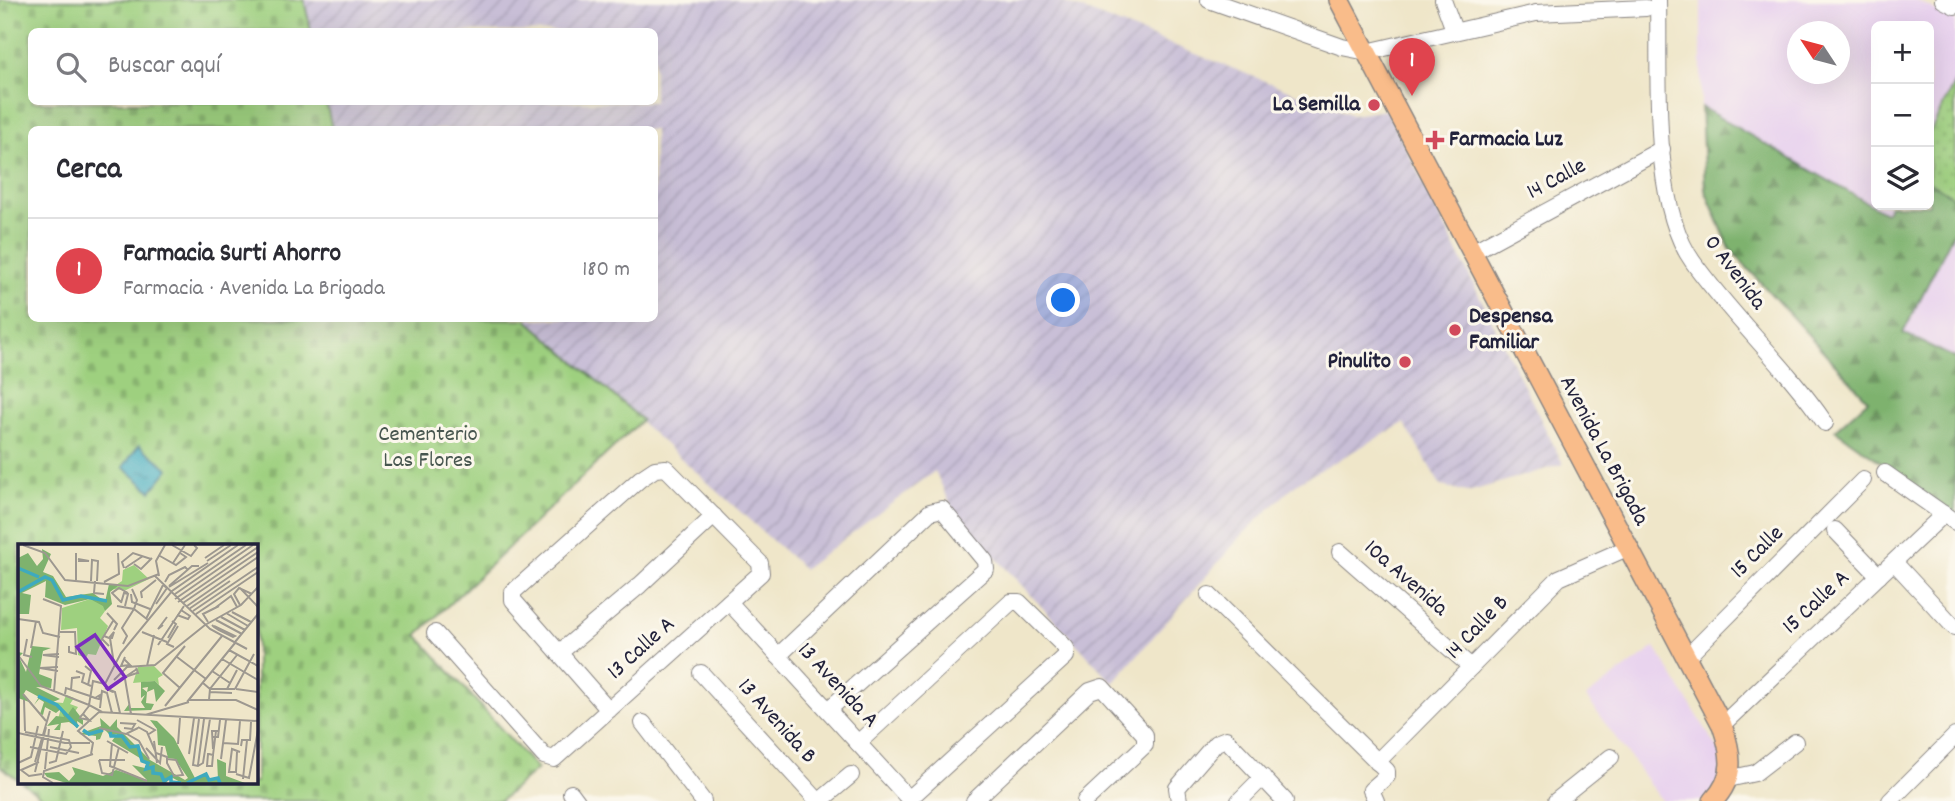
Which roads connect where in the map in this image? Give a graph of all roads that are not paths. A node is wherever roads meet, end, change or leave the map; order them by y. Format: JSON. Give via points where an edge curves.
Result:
{"nodes":[{"id":1,"x":1209,"y":0,"type":"edge"},
{"id":2,"x":1339,"y":0,"type":"edge"},
{"id":3,"x":1443,"y":0,"type":"edge"},
{"id":4,"x":1943,"y":0,"type":"edge"},
{"id":5,"x":1652,"y":4,"type":"edge"},
{"id":6,"x":1955,"y":6,"type":"edge"},
{"id":7,"x":1454,"y":30,"type":"junction"},
{"id":8,"x":1367,"y":52,"type":"junction"},
{"id":9,"x":1662,"y":149,"type":"junction"},
{"id":10,"x":1474,"y":251,"type":"junction"},
{"id":11,"x":1825,"y":423,"type":"dead end"},
{"id":12,"x":1885,"y":472,"type":"dead end"},
{"id":13,"x":1863,"y":480,"type":"dead end"},
{"id":14,"x":714,"y":516,"type":"junction"},
{"id":15,"x":1950,"y":518,"type":"edge"},
{"id":16,"x":1835,"y":530,"type":"dead end"},
{"id":17,"x":1627,"y":548,"type":"junction"},
{"id":18,"x":1340,"y":552,"type":"dead end"},
{"id":19,"x":1894,"y":562,"type":"junction"},
{"id":20,"x":1879,"y":576,"type":"junction"},
{"id":21,"x":1209,"y":595,"type":"dead end"},
{"id":22,"x":729,"y":602,"type":"junction"},
{"id":23,"x":1954,"y":627,"type":"edge"},
{"id":24,"x":435,"y":633,"type":"dead end"},
{"id":25,"x":559,"y":653,"type":"junction"},
{"id":26,"x":778,"y":656,"type":"junction"},
{"id":27,"x":1686,"y":658,"type":"junction"},
{"id":28,"x":1471,"y":667,"type":"junction"},
{"id":29,"x":701,"y":673,"type":"dead end"},
{"id":30,"x":609,"y":710,"type":"junction"},
{"id":31,"x":828,"y":710,"type":"junction"},
{"id":32,"x":643,"y":723,"type":"dead end"},
{"id":33,"x":1722,"y":724,"type":"junction"},
{"id":34,"x":1955,"y":736,"type":"edge"},
{"id":35,"x":1794,"y":741,"type":"dead end"},
{"id":36,"x":858,"y":743,"type":"junction"},
{"id":37,"x":1611,"y":757,"type":"dead end"},
{"id":38,"x":1377,"y":762,"type":"junction"},
{"id":39,"x":851,"y":775,"type":"dead end"},
{"id":40,"x":1263,"y":777,"type":"junction"},
{"id":41,"x":1728,"y":779,"type":"junction"},
{"id":42,"x":1564,"y":798,"type":"edge"},
{"id":43,"x":910,"y":800,"type":"edge"},
{"id":44,"x":704,"y":801,"type":"edge"},
{"id":45,"x":819,"y":801,"type":"edge"},
{"id":46,"x":974,"y":801,"type":"edge"},
{"id":47,"x":1085,"y":801,"type":"edge"},
{"id":48,"x":1179,"y":801,"type":"edge"},
{"id":49,"x":1239,"y":801,"type":"edge"},
{"id":50,"x":1285,"y":801,"type":"edge"},
{"id":51,"x":1376,"y":801,"type":"edge"},
{"id":52,"x":1713,"y":801,"type":"edge"},
{"id":53,"x":1890,"y":801,"type":"edge"}],
"edges":[{"from":1,"to":8,"type":"street"},
{"from":2,"to":8,"type":"main road","name":"Avenida La Brigada"},
{"from":3,"to":7,"type":"street"},
{"from":4,"to":6,"type":"street"},
{"from":5,"to":7,"type":"street","via":[[1536,13]]},
{"from":5,"to":9,"type":"street","name":"0 Avenida"},
{"from":7,"to":8,"type":"street"},
{"from":8,"to":10,"type":"main road","name":"Avenida La Brigada"},
{"from":9,"to":10,"type":"street","name":"14 Calle"},
{"from":9,"to":11,"type":"street","name":"0 Avenida","via":[[1671,216],[1691,260]]},
{"from":10,"to":17,"type":"main road","name":"Avenida La Brigada"},
{"from":12,"to":15,"type":"street"},
{"from":13,"to":27,"type":"street","name":"15 Calle"},
{"from":14,"to":22,"type":"street","name":"13 Calle A","via":[[761,563],[761,573]]},
{"from":14,"to":25,"type":"street"},
{"from":14,"to":25,"type":"street","via":[[666,468],[650,472],[620,497],[513,592],[513,600]]},
{"from":15,"to":19,"type":"street","name":"15 Calle A"},
{"from":16,"to":20,"type":"street"},
{"from":17,"to":27,"type":"main road","name":"Avenida La Brigada"},
{"from":17,"to":28,"type":"street","name":"14 Calle B","via":[[1559,578]]},
{"from":18,"to":28,"type":"street","name":"10a Avenida"},
{"from":19,"to":20,"type":"street","name":"15 Calle A"},
{"from":19,"to":23,"type":"street"},
{"from":20,"to":33,"type":"street","name":"15 Calle A"},
{"from":21,"to":38,"type":"street"},
{"from":22,"to":26,"type":"street","name":"13 Avenida A"},
{"from":22,"to":30,"type":"street","name":"13 Calle A"},
{"from":24,"to":30,"type":"street","name":"13 Calle A","via":[[544,756],[554,759]]},
{"from":25,"to":30,"type":"street"},
{"from":26,"to":31,"type":"street","name":"13 Avenida A"},
{"from":26,"to":31,"type":"street","via":[[930,512],[942,509],[985,561],[986,569]]},
{"from":27,"to":33,"type":"main road","name":"Avenida La Brigada"},
{"from":28,"to":38,"type":"street","name":"14 Calle B"},
{"from":29,"to":45,"type":"street","name":"13 Avenida B"},
{"from":31,"to":36,"type":"street","name":"13 Avenida A"},
{"from":32,"to":44,"type":"street"},
{"from":33,"to":41,"type":"main road","name":"Avenida La Brigada","via":[[1731,752]]},
{"from":34,"to":53,"type":"street"},
{"from":35,"to":41,"type":"street","via":[[1755,773]]},
{"from":36,"to":43,"type":"street","name":"13 Avenida A"},
{"from":36,"to":43,"type":"street","via":[[1011,602],[1019,602],[1066,648],[1066,656]]},
{"from":37,"to":42,"type":"street"},
{"from":38,"to":51,"type":"street","via":[[1388,774],[1371,790]]},
{"from":39,"to":45,"type":"street"},
{"from":40,"to":48,"type":"street","via":[[1226,739],[1216,743],[1177,788]]},
{"from":40,"to":49,"type":"street"},
{"from":40,"to":50,"type":"street"},
{"from":41,"to":52,"type":"main road"},
{"from":46,"to":47,"type":"street","via":[[1090,691],[1102,687],[1145,735],[1145,745]]}]}
